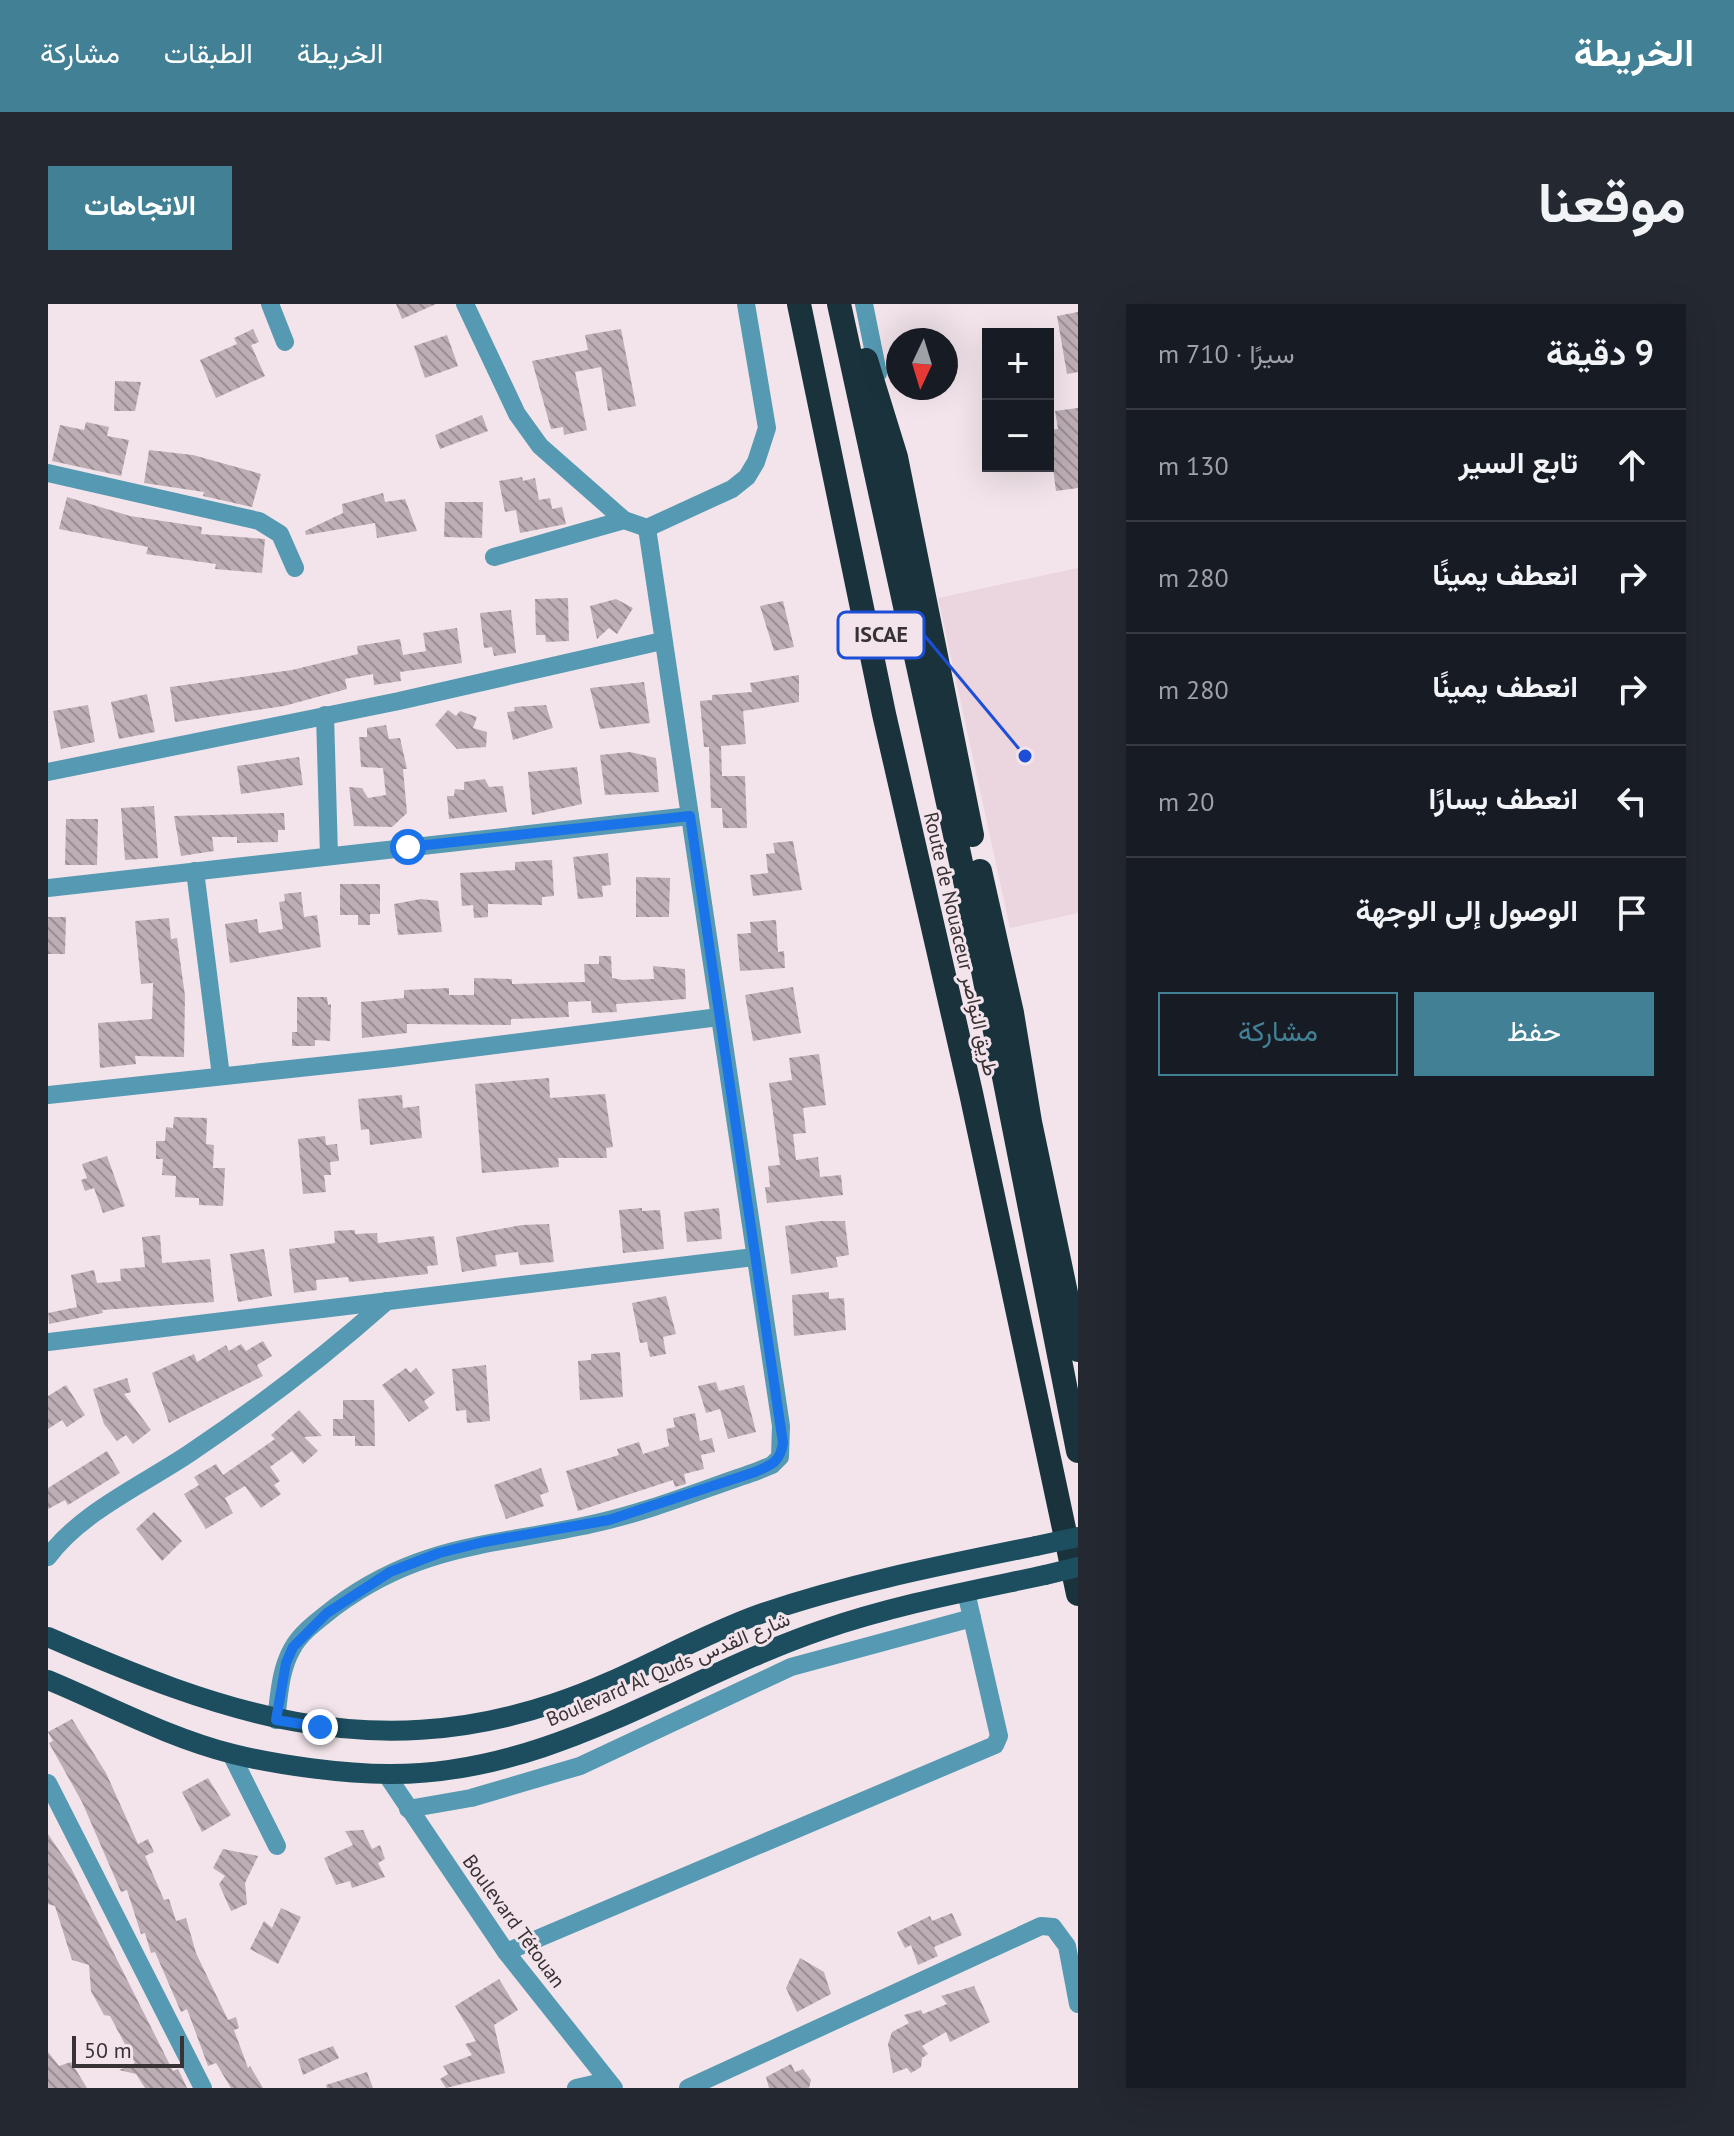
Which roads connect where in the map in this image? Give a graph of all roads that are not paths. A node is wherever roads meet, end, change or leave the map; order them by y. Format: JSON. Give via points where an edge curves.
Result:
{"nodes":[{"id":1,"x":270,"y":304,"type":"edge"},
{"id":2,"x":465,"y":304,"type":"edge"},
{"id":3,"x":746,"y":304,"type":"edge"},
{"id":4,"x":799,"y":304,"type":"edge"},
{"id":5,"x":839,"y":304,"type":"edge"},
{"id":6,"x":848,"y":304,"type":"edge"},
{"id":7,"x":864,"y":304,"type":"edge"},
{"id":8,"x":285,"y":342,"type":"dead end"},
{"id":9,"x":896,"y":457,"type":"junction"},
{"id":10,"x":48,"y":473,"type":"edge"},
{"id":11,"x":624,"y":520,"type":"junction"},
{"id":12,"x":647,"y":528,"type":"junction"},
{"id":13,"x":494,"y":557,"type":"dead end"},
{"id":14,"x":295,"y":568,"type":"dead end"},
{"id":15,"x":662,"y":641,"type":"junction"},
{"id":16,"x":325,"y":715,"type":"junction"},
{"id":17,"x":48,"y":772,"type":"edge"},
{"id":18,"x":690,"y":816,"type":"junction"},
{"id":19,"x":329,"y":855,"type":"junction"},
{"id":20,"x":195,"y":871,"type":"junction"},
{"id":21,"x":48,"y":888,"type":"edge"},
{"id":22,"x":719,"y":1017,"type":"junction"},
{"id":23,"x":221,"y":1076,"type":"junction"},
{"id":24,"x":48,"y":1095,"type":"edge"},
{"id":25,"x":1057,"y":1240,"type":"junction"},
{"id":26,"x":754,"y":1257,"type":"junction"},
{"id":27,"x":1078,"y":1286,"type":"edge"},
{"id":28,"x":387,"y":1301,"type":"junction"},
{"id":29,"x":48,"y":1342,"type":"edge"},
{"id":30,"x":1078,"y":1350,"type":"edge"},
{"id":31,"x":1078,"y":1451,"type":"edge"},
{"id":32,"x":1078,"y":1537,"type":"edge"},
{"id":33,"x":48,"y":1557,"type":"edge"},
{"id":34,"x":1078,"y":1567,"type":"edge"},
{"id":35,"x":966,"y":1592,"type":"junction"},
{"id":36,"x":1078,"y":1594,"type":"edge"},
{"id":37,"x":972,"y":1618,"type":"junction"},
{"id":38,"x":48,"y":1637,"type":"edge"},
{"id":39,"x":51,"y":1684,"type":"edge"},
{"id":40,"x":276,"y":1720,"type":"junction"},
{"id":41,"x":231,"y":1754,"type":"junction"},
{"id":42,"x":386,"y":1774,"type":"junction"},
{"id":43,"x":48,"y":1783,"type":"edge"},
{"id":44,"x":408,"y":1809,"type":"junction"},
{"id":45,"x":277,"y":1846,"type":"dead end"},
{"id":46,"x":506,"y":1952,"type":"junction"},
{"id":47,"x":1078,"y":2004,"type":"edge"},
{"id":48,"x":610,"y":2084,"type":"edge"},
{"id":49,"x":203,"y":2088,"type":"edge"},
{"id":50,"x":576,"y":2088,"type":"edge"},
{"id":51,"x":688,"y":2088,"type":"edge"}],
"edges":[{"from":1,"to":8,"type":"street"},
{"from":2,"to":11,"type":"street","via":[[526,428]]},
{"from":3,"to":12,"type":"street","via":[[767,428],[756,462],[732,489]]},
{"from":4,"to":36,"type":"highway","name":"Route de Nouaceur طريق النواصر"},
{"from":5,"to":31,"type":"highway","name":"Route de Nouaceur طريق النواصر","via":[[967,890]]},
{"from":6,"to":9,"type":"highway"},
{"from":7,"to":9,"type":"street"},
{"from":9,"to":25,"type":"highway"},
{"from":10,"to":14,"type":"street","via":[[259,521],[280,534]]},
{"from":11,"to":12,"type":"street"},
{"from":11,"to":13,"type":"street"},
{"from":12,"to":15,"type":"street"},
{"from":15,"to":16,"type":"street"},
{"from":15,"to":18,"type":"street"},
{"from":16,"to":17,"type":"street"},
{"from":16,"to":19,"type":"street"},
{"from":18,"to":19,"type":"street"},
{"from":18,"to":22,"type":"street"},
{"from":19,"to":20,"type":"street"},
{"from":20,"to":21,"type":"street"},
{"from":20,"to":23,"type":"street"},
{"from":22,"to":23,"type":"street"},
{"from":22,"to":26,"type":"street"},
{"from":23,"to":24,"type":"street"},
{"from":25,"to":27,"type":"main road"},
{"from":25,"to":30,"type":"highway"},
{"from":26,"to":28,"type":"street"},
{"from":26,"to":40,"type":"street","via":[[781,1426],[780,1457],[772,1465],[609,1520],[484,1542],[390,1572],[327,1613],[293,1647]]},
{"from":28,"to":29,"type":"street"},
{"from":28,"to":33,"type":"street","via":[[293,1382],[98,1513]]},
{"from":32,"to":40,"type":"main road","name":"Boulevard Al Quds شارع القدس","bridge":true,"via":[[825,1593],[756,1616],[615,1681],[499,1719],[384,1732]]},
{"from":34,"to":35,"type":"main road","name":"Boulevard Al Quds شارع القدس","bridge":true},
{"from":35,"to":37,"type":"street"},
{"from":35,"to":42,"type":"main road","name":"Boulevard Al Quds شارع القدس","via":[[822,1629],[556,1746],[434,1773]]},
{"from":37,"to":44,"type":"street","via":[[791,1667],[580,1766],[471,1798]]},
{"from":37,"to":46,"type":"street","via":[[999,1736],[995,1745]]},
{"from":38,"to":40,"type":"main road","name":"Boulevard Al Quds شارع القدس","via":[[172,1690]]},
{"from":39,"to":41,"type":"main road","name":"Boulevard Al Quds شارع القدس"},
{"from":41,"to":42,"type":"main road","name":"Boulevard Al Quds شارع القدس"},
{"from":41,"to":45,"type":"street"},
{"from":42,"to":44,"type":"street","name":"Boulevard Tétouan"},
{"from":43,"to":49,"type":"street"},
{"from":44,"to":46,"type":"street","name":"Boulevard Tétouan"},
{"from":46,"to":48,"type":"street","name":"Boulevard Tétouan"},
{"from":47,"to":51,"type":"street","via":[[1067,1946],[1053,1927],[1041,1926]]},
{"from":48,"to":50,"type":"street"}]}
